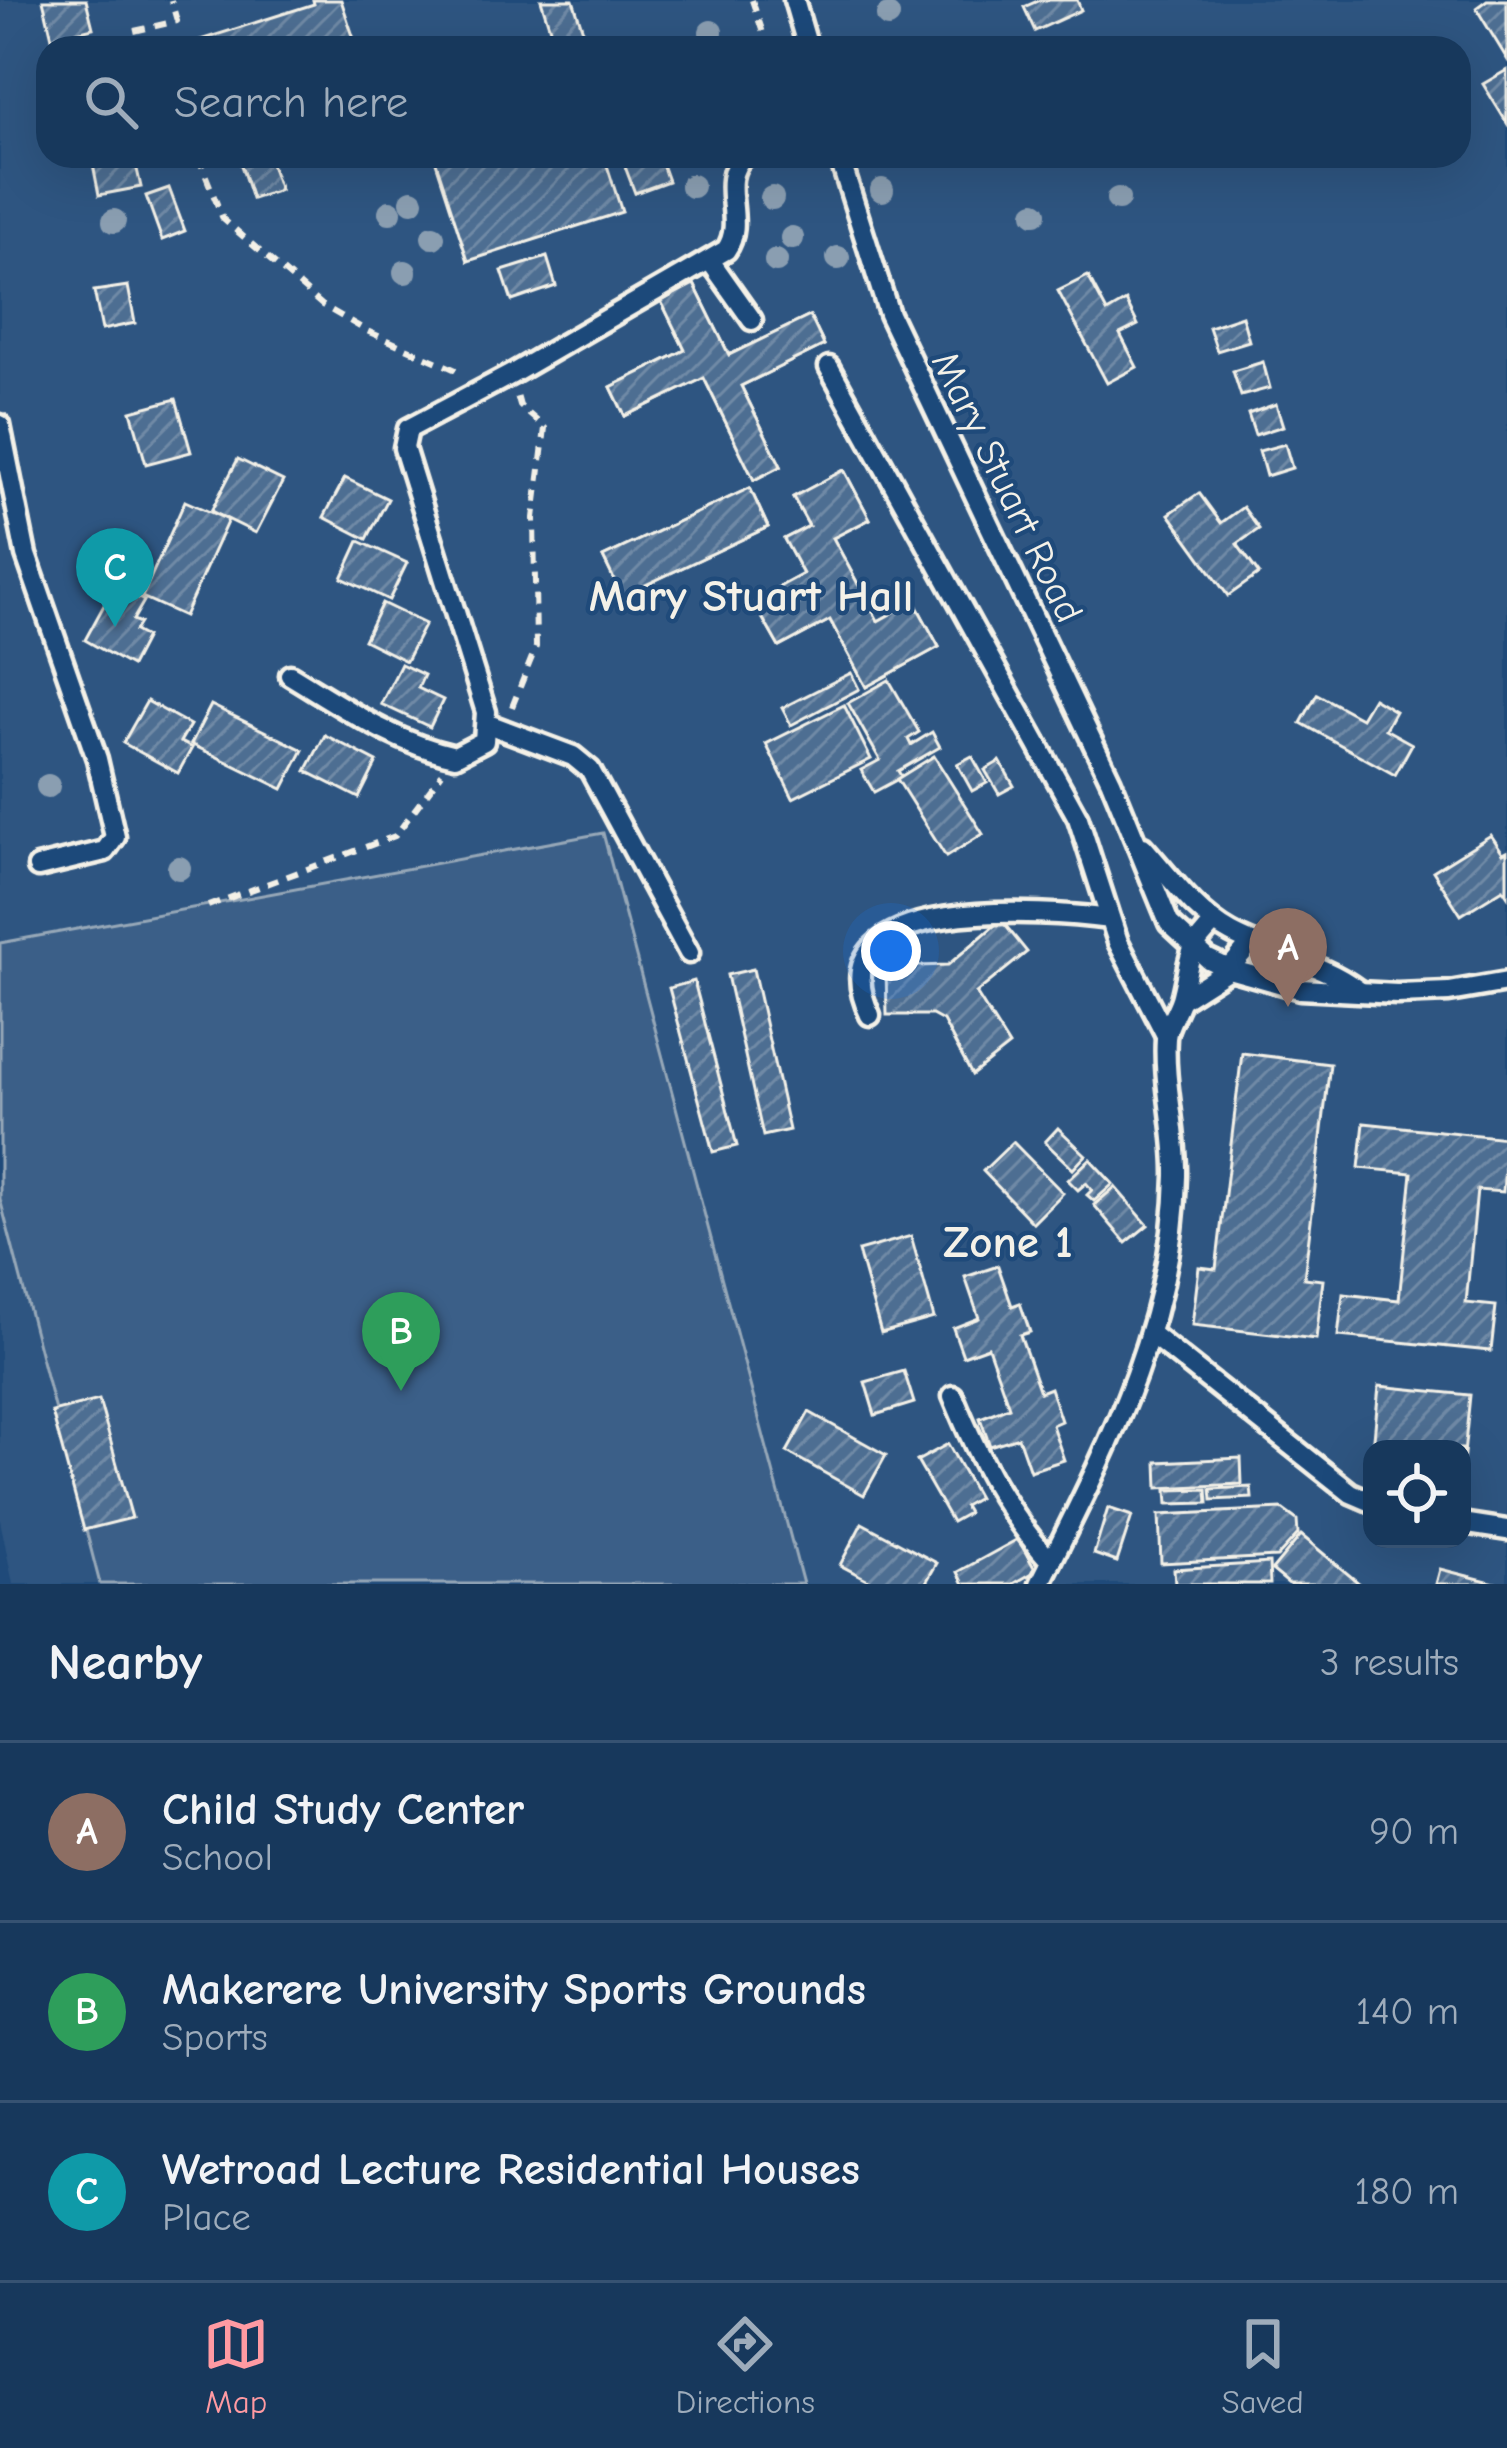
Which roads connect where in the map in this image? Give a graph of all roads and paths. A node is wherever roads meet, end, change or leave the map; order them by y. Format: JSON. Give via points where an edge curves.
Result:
{"nodes":[{"id":1,"x":171,"y":0,"type":"edge"},
{"id":2,"x":752,"y":0,"type":"edge"},
{"id":3,"x":794,"y":0,"type":"edge"},
{"id":4,"x":131,"y":36,"type":"edge"},
{"id":5,"x":764,"y":36,"type":"edge"},
{"id":6,"x":804,"y":36,"type":"edge"},
{"id":7,"x":202,"y":168,"type":"edge"},
{"id":8,"x":737,"y":168,"type":"edge"},
{"id":9,"x":843,"y":168,"type":"edge"},
{"id":10,"x":711,"y":262,"type":"junction"},
{"id":11,"x":752,"y":320,"type":"dead end"},
{"id":12,"x":830,"y":367,"type":"dead end"},
{"id":13,"x":512,"y":374,"type":"junction"},
{"id":14,"x":492,"y":385,"type":"junction"},
{"id":15,"x":0,"y":424,"type":"edge"},
{"id":16,"x":290,"y":675,"type":"dead end"},
{"id":17,"x":495,"y":727,"type":"junction"},
{"id":18,"x":455,"y":756,"type":"junction"},
{"id":19,"x":1135,"y":838,"type":"junction"},
{"id":20,"x":38,"y":867,"type":"dead end"},
{"id":21,"x":208,"y":906,"type":"dead end"},
{"id":22,"x":1110,"y":919,"type":"junction"},
{"id":23,"x":1214,"y":923,"type":"junction"},
{"id":24,"x":1251,"y":943,"type":"junction"},
{"id":25,"x":1191,"y":946,"type":"junction"},
{"id":26,"x":689,"y":953,"type":"dead end"},
{"id":27,"x":1229,"y":969,"type":"junction"},
{"id":28,"x":1507,"y":982,"type":"edge"},
{"id":29,"x":1359,"y":991,"type":"junction"},
{"id":30,"x":1182,"y":999,"type":"junction"},
{"id":31,"x":870,"y":1016,"type":"dead end"},
{"id":32,"x":1166,"y":1035,"type":"junction"},
{"id":33,"x":1151,"y":1334,"type":"junction"},
{"id":34,"x":953,"y":1396,"type":"dead end"},
{"id":35,"x":1363,"y":1498,"type":"edge"},
{"id":36,"x":1471,"y":1524,"type":"edge"},
{"id":37,"x":1507,"y":1530,"type":"edge"},
{"id":38,"x":1051,"y":1562,"type":"junction"},
{"id":39,"x":1040,"y":1584,"type":"edge"}],
"edges":[{"from":1,"to":4,"type":"path","via":[[177,21]]},
{"from":2,"to":5,"type":"path"},
{"from":3,"to":6,"type":"lane"},
{"from":7,"to":14,"type":"path","via":[[223,219],[322,305]]},
{"from":8,"to":10,"type":"lane","via":[[735,236]]},
{"from":9,"to":19,"type":"lane","name":"Mary Stuart Road","via":[[889,314]]},
{"from":10,"to":11,"type":"lane"},
{"from":10,"to":13,"type":"lane"},
{"from":12,"to":22,"type":"lane","via":[[1078,818]]},
{"from":13,"to":14,"type":"lane"},
{"from":13,"to":17,"type":"path","via":[[520,406],[545,428],[534,518],[536,647]]},
{"from":14,"to":17,"type":"lane","via":[[417,422],[404,448]]},
{"from":15,"to":20,"type":"lane","via":[[26,555],[98,759],[115,837],[105,851]]},
{"from":16,"to":18,"type":"lane","via":[[382,730]]},
{"from":17,"to":18,"type":"lane"},
{"from":17,"to":26,"type":"lane","via":[[590,770]]},
{"from":18,"to":21,"type":"path","via":[[395,836]]},
{"from":19,"to":23,"type":"lane"},
{"from":19,"to":25,"type":"lane","via":[[1168,923]]},
{"from":22,"to":31,"type":"lane","via":[[996,911],[906,927],[866,962]]},
{"from":22,"to":32,"type":"lane"},
{"from":23,"to":24,"type":"lane"},
{"from":23,"to":25,"type":"lane"},
{"from":24,"to":27,"type":"lane"},
{"from":24,"to":29,"type":"lane","via":[[1315,963]]},
{"from":25,"to":27,"type":"lane"},
{"from":25,"to":30,"type":"lane"},
{"from":27,"to":29,"type":"lane","via":[[1300,988]]},
{"from":27,"to":30,"type":"lane"},
{"from":28,"to":29,"type":"lane","via":[[1449,992]]},
{"from":30,"to":32,"type":"lane"},
{"from":32,"to":33,"type":"lane","via":[[1174,1211]]},
{"from":33,"to":35,"type":"lane"},
{"from":33,"to":38,"type":"lane","via":[[1121,1422]]},
{"from":34,"to":38,"type":"lane","via":[[983,1469]]},
{"from":36,"to":37,"type":"lane"},
{"from":38,"to":39,"type":"lane"}]}
